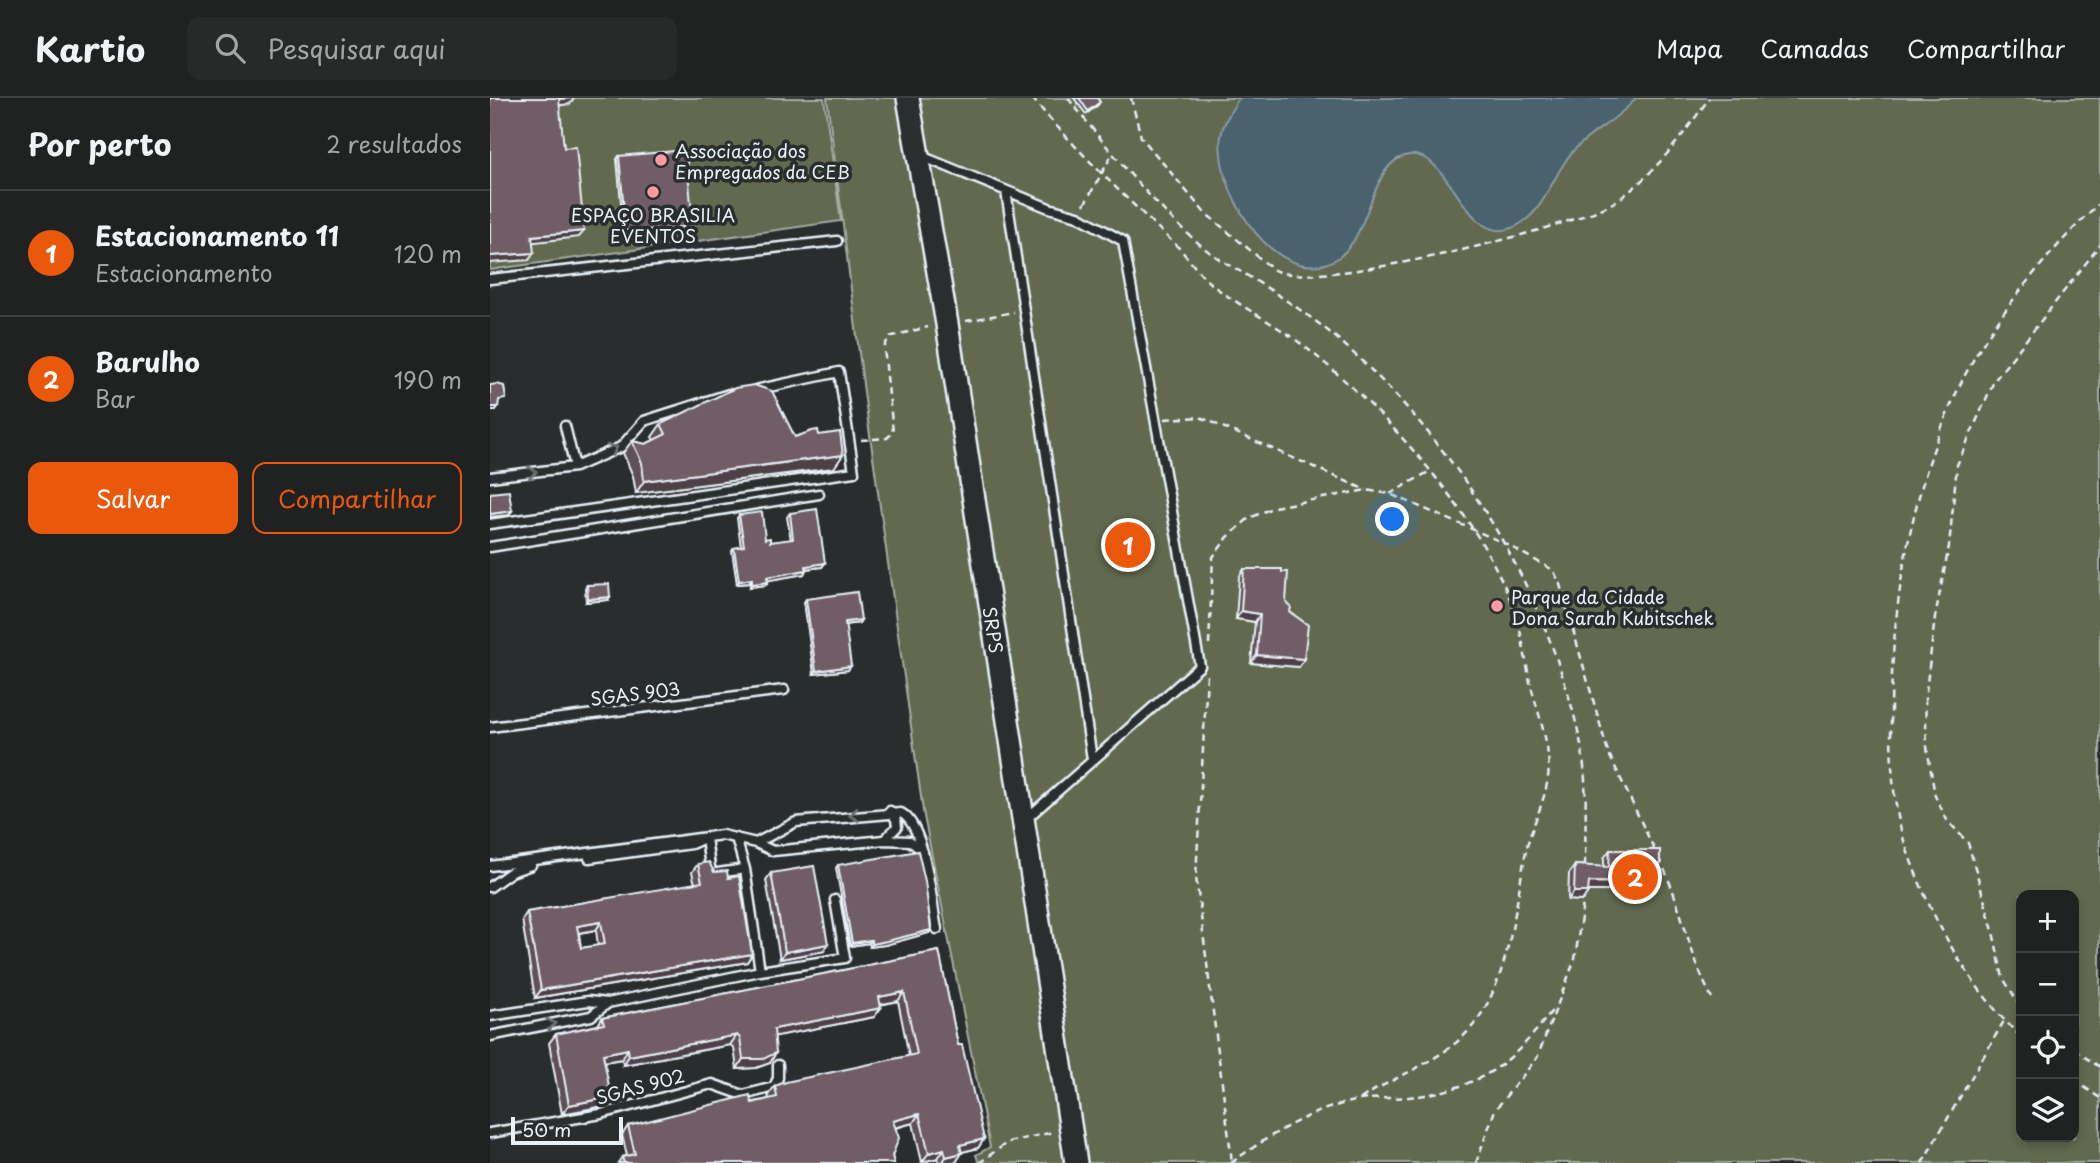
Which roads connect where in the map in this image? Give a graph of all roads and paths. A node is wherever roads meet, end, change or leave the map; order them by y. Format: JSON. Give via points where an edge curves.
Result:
{"nodes":[{"id":1,"x":908,"y":98,"type":"edge"},
{"id":2,"x":1032,"y":98,"type":"edge"},
{"id":3,"x":1068,"y":98,"type":"edge"},
{"id":4,"x":1131,"y":98,"type":"edge"},
{"id":5,"x":1709,"y":98,"type":"edge"},
{"id":6,"x":1113,"y":153,"type":"junction"},
{"id":7,"x":917,"y":154,"type":"junction"},
{"id":8,"x":1103,"y":172,"type":"junction"},
{"id":9,"x":1006,"y":191,"type":"junction"},
{"id":10,"x":2100,"y":203,"type":"edge"},
{"id":11,"x":1078,"y":216,"type":"junction"},
{"id":12,"x":837,"y":242,"type":"dead end"},
{"id":13,"x":2100,"y":246,"type":"edge"},
{"id":14,"x":490,"y":279,"type":"edge"},
{"id":15,"x":1024,"y":311,"type":"junction"},
{"id":16,"x":947,"y":324,"type":"junction"},
{"id":17,"x":1156,"y":421,"type":"junction"},
{"id":18,"x":565,"y":426,"type":"dead end"},
{"id":19,"x":849,"y":441,"type":"junction"},
{"id":20,"x":575,"y":467,"type":"junction"},
{"id":21,"x":1430,"y":471,"type":"junction"},
{"id":22,"x":490,"y":477,"type":"edge"},
{"id":23,"x":1366,"y":490,"type":"junction"},
{"id":24,"x":819,"y":494,"type":"dead end"},
{"id":25,"x":1390,"y":494,"type":"junction"},
{"id":26,"x":490,"y":524,"type":"edge"},
{"id":27,"x":1475,"y":532,"type":"junction"},
{"id":28,"x":1504,"y":542,"type":"junction"},
{"id":29,"x":490,"y":547,"type":"edge"},
{"id":30,"x":1208,"y":654,"type":"dead end"},
{"id":31,"x":1207,"y":668,"type":"dead end"},
{"id":32,"x":784,"y":690,"type":"dead end"},
{"id":33,"x":490,"y":727,"type":"edge"},
{"id":34,"x":1092,"y":759,"type":"junction"},
{"id":35,"x":890,"y":811,"type":"junction"},
{"id":36,"x":1022,"y":823,"type":"junction"},
{"id":37,"x":705,"y":838,"type":"junction"},
{"id":38,"x":736,"y":838,"type":"junction"},
{"id":39,"x":884,"y":840,"type":"junction"},
{"id":40,"x":756,"y":843,"type":"junction"},
{"id":41,"x":921,"y":850,"type":"junction"},
{"id":42,"x":490,"y":866,"type":"edge"},
{"id":43,"x":745,"y":869,"type":"junction"},
{"id":44,"x":1585,"y":872,"type":"edge"},
{"id":45,"x":490,"y":887,"type":"edge"},
{"id":46,"x":1584,"y":892,"type":"edge"},
{"id":47,"x":835,"y":900,"type":"dead end"},
{"id":48,"x":937,"y":929,"type":"dead end"},
{"id":49,"x":760,"y":971,"type":"junction"},
{"id":50,"x":1712,"y":998,"type":"dead end"},
{"id":51,"x":2016,"y":999,"type":"edge"},
{"id":52,"x":608,"y":1003,"type":"junction"},
{"id":53,"x":1557,"y":1004,"type":"junction"},
{"id":54,"x":490,"y":1016,"type":"edge"},
{"id":55,"x":2004,"y":1021,"type":"junction"},
{"id":56,"x":2016,"y":1032,"type":"edge"},
{"id":57,"x":490,"y":1036,"type":"edge"},
{"id":58,"x":2079,"y":1053,"type":"edge"},
{"id":59,"x":778,"y":1066,"type":"edge"},
{"id":60,"x":2100,"y":1067,"type":"edge"},
{"id":61,"x":2079,"y":1083,"type":"edge"},
{"id":62,"x":2100,"y":1098,"type":"edge"},
{"id":63,"x":1359,"y":1100,"type":"junction"},
{"id":64,"x":1071,"y":1130,"type":"junction"},
{"id":65,"x":490,"y":1133,"type":"edge"},
{"id":66,"x":979,"y":1163,"type":"edge"},
{"id":67,"x":1076,"y":1163,"type":"edge"},
{"id":68,"x":1232,"y":1163,"type":"edge"},
{"id":69,"x":1476,"y":1163,"type":"edge"},
{"id":70,"x":1922,"y":1163,"type":"edge"}],
"edges":[{"from":1,"to":7,"type":"main road","name":"SRPS"},
{"from":2,"to":8,"type":"path"},
{"from":3,"to":6,"type":"path"},
{"from":4,"to":5,"type":"path","via":[[1142,137],[1204,212],[1284,276],[1350,273],[1477,246],[1611,205],[1686,131]]},
{"from":6,"to":8,"type":"path"},
{"from":6,"to":28,"type":"path","via":[[1204,248],[1337,339],[1403,400],[1456,467]]},
{"from":7,"to":9,"type":"lane"},
{"from":7,"to":16,"type":"main road","name":"SRPS"},
{"from":8,"to":11,"type":"path"},
{"from":8,"to":21,"type":"path","via":[[1208,282],[1295,339],[1354,386]]},
{"from":9,"to":11,"type":"lane"},
{"from":9,"to":15,"type":"lane"},
{"from":10,"to":55,"type":"path","via":[[2017,294],[1962,381],[1922,485],[1897,609],[1891,763],[1905,843],[1933,912],[1976,989]]},
{"from":11,"to":17,"type":"lane","via":[[1123,241]]},
{"from":12,"to":14,"type":"lane"},
{"from":13,"to":51,"type":"path","via":[[1994,381],[1957,465],[1927,688],[1927,747],[1935,796],[1947,820],[1968,843],[2003,978]]},
{"from":15,"to":16,"type":"path"},
{"from":15,"to":34,"type":"lane"},
{"from":16,"to":19,"type":"path","via":[[889,337],[884,348],[893,432],[887,438]]},
{"from":16,"to":36,"type":"main road","name":"SRPS"},
{"from":17,"to":23,"type":"path","via":[[1200,417]]},
{"from":17,"to":34,"type":"lane","via":[[1200,666]]},
{"from":18,"to":20,"type":"lane"},
{"from":20,"to":19,"type":"lane","one_way":true,"via":[[621,447],[644,421],[713,397],[839,372]]},
{"from":19,"to":26,"type":"lane","via":[[853,471]]},
{"from":22,"to":20,"type":"lane","one_way":true},
{"from":21,"to":25,"type":"path"},
{"from":21,"to":27,"type":"path"},
{"from":23,"to":25,"type":"path"},
{"from":23,"to":30,"type":"path","via":[[1274,507],[1248,519],[1228,537],[1213,557]]},
{"from":24,"to":29,"type":"lane"},
{"from":25,"to":27,"type":"path"},
{"from":27,"to":28,"type":"path"},
{"from":27,"to":63,"type":"path","via":[[1513,607],[1549,774],[1527,848],[1506,957],[1483,1009],[1461,1039],[1434,1059]]},
{"from":28,"to":44,"type":"path","via":[[1557,659],[1579,734]]},
{"from":28,"to":50,"type":"path","via":[[1553,570],[1559,581],[1608,752],[1673,886],[1692,954]]},
{"from":31,"to":68,"type":"path","via":[[1196,877]]},
{"from":32,"to":33,"type":"lane","name":"SGAS 903"},
{"from":34,"to":36,"type":"lane"},
{"from":35,"to":39,"type":"lane","via":[[897,827]]},
{"from":35,"to":40,"type":"lane","one_way":true,"via":[[796,822]]},
{"from":35,"to":41,"type":"lane","via":[[910,819]]},
{"from":36,"to":64,"type":"main road","name":"SRPS"},
{"from":37,"to":38,"type":"lane"},
{"from":37,"to":42,"type":"lane"},
{"from":37,"to":43,"type":"lane","via":[[711,874]]},
{"from":37,"to":45,"type":"lane","via":[[691,844],[523,867]]},
{"from":38,"to":40,"type":"lane"},
{"from":38,"to":43,"type":"lane"},
{"from":39,"to":40,"type":"lane","via":[[773,851]]},
{"from":39,"to":41,"type":"lane","via":[[910,841]]},
{"from":41,"to":48,"type":"lane"},
{"from":43,"to":49,"type":"lane"},
{"from":46,"to":53,"type":"path","via":[[1575,959]]},
{"from":47,"to":49,"type":"lane","via":[[845,958]]},
{"from":49,"to":52,"type":"lane"},
{"from":52,"to":54,"type":"lane","via":[[588,1001]]},
{"from":57,"to":52,"type":"lane","one_way":true,"via":[[591,1016]]},
{"from":53,"to":63,"type":"path","via":[[1522,1050],[1474,1083],[1423,1096]]},
{"from":53,"to":69,"type":"path","via":[[1537,1058],[1495,1110]]},
{"from":55,"to":56,"type":"path"},
{"from":55,"to":70,"type":"path"},
{"from":58,"to":60,"type":"path"},
{"from":59,"to":65,"type":"lane","name":"SGAS 902","via":[[774,1087],[760,1092],[743,1095],[712,1084],[601,1114]]},
{"from":61,"to":62,"type":"path"},
{"from":63,"to":68,"type":"path","via":[[1294,1121]]},
{"from":64,"to":66,"type":"path","via":[[1008,1142]]},
{"from":64,"to":67,"type":"main road","name":"SRPS"}]}
